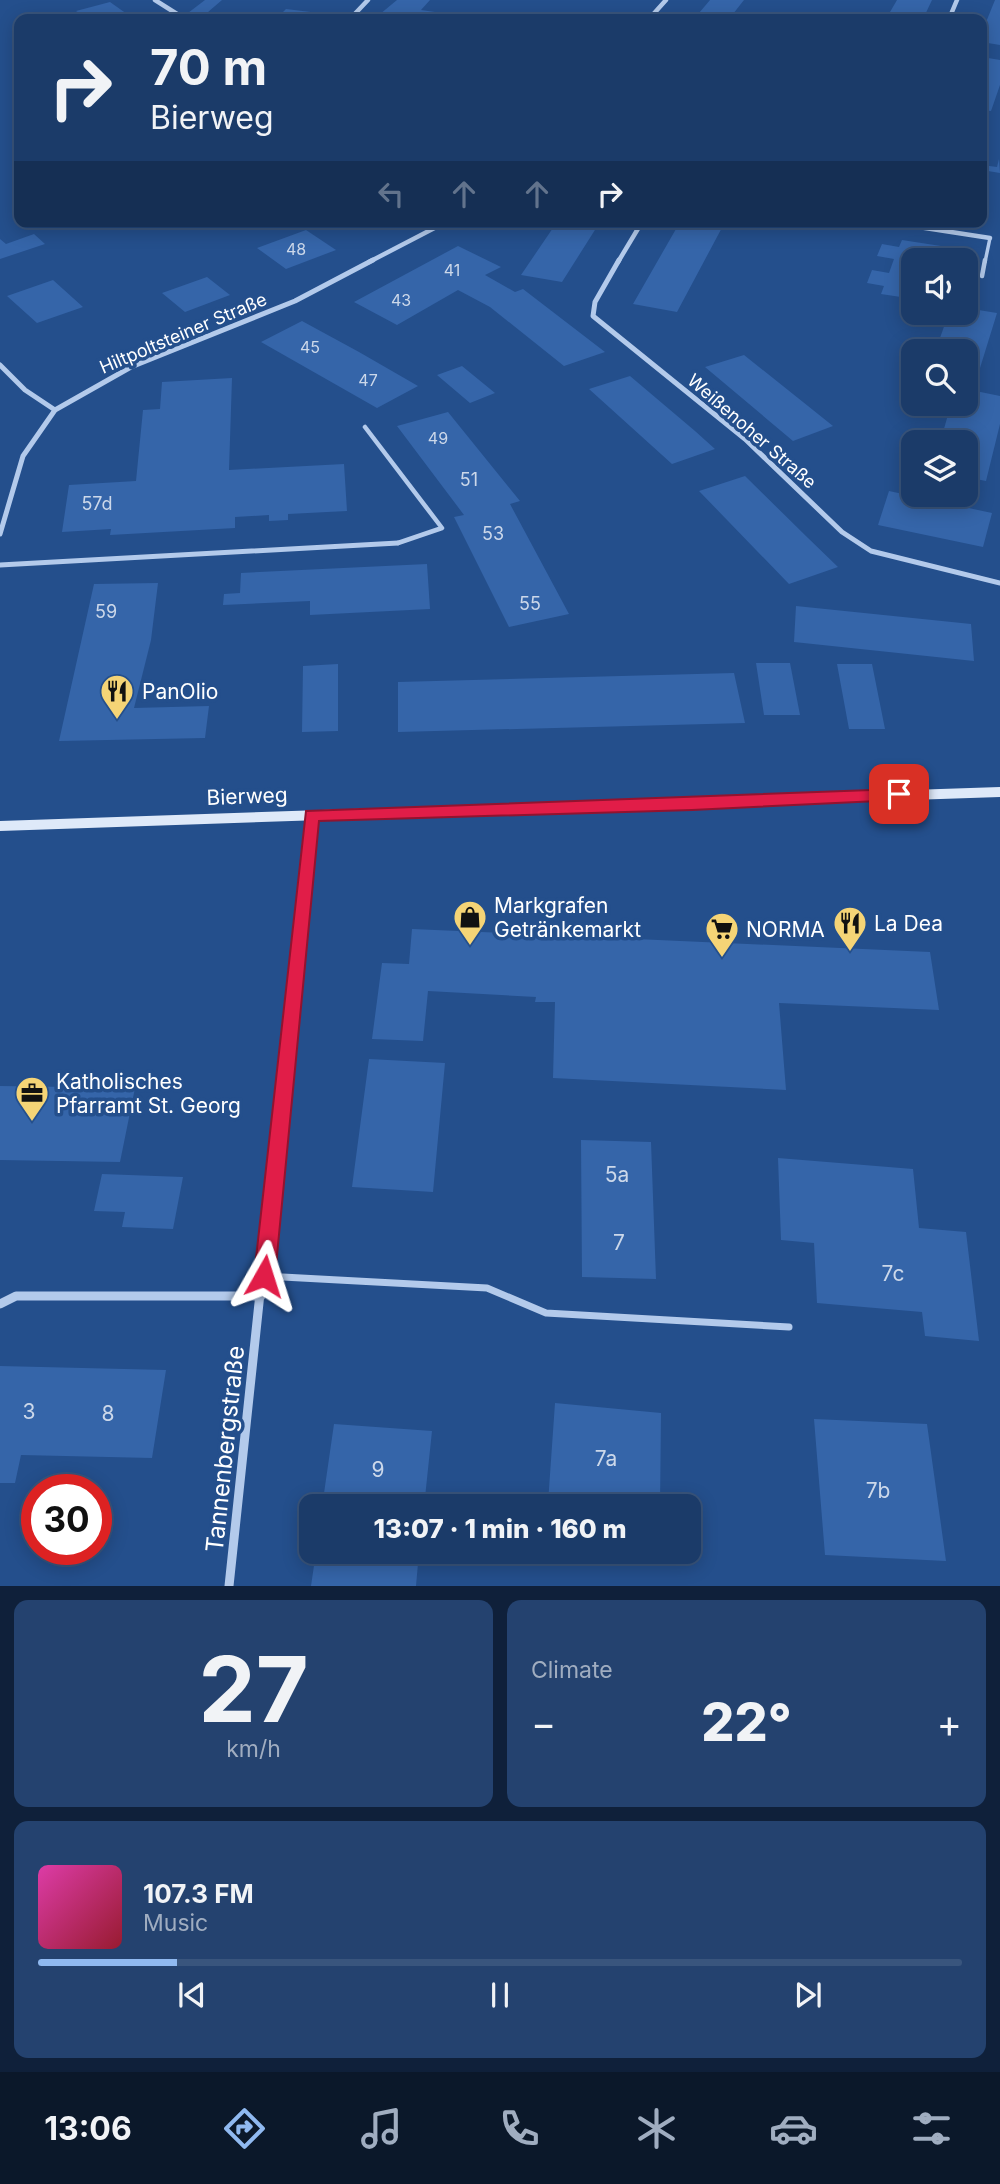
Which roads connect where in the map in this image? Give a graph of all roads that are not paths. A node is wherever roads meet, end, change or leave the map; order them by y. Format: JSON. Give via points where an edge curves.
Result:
{"nodes":[{"id":1,"x":155,"y":0,"type":"edge"},
{"id":2,"x":368,"y":0,"type":"edge"},
{"id":3,"x":666,"y":0,"type":"edge"},
{"id":4,"x":177,"y":14,"type":"edge"},
{"id":5,"x":355,"y":14,"type":"edge"},
{"id":6,"x":653,"y":14,"type":"edge"},
{"id":7,"x":435,"y":228,"type":"edge"},
{"id":8,"x":638,"y":228,"type":"edge"},
{"id":9,"x":923,"y":228,"type":"edge"},
{"id":10,"x":990,"y":239,"type":"joint"},
{"id":11,"x":982,"y":276,"type":"dead end"},
{"id":12,"x":0,"y":365,"type":"edge"},
{"id":13,"x":55,"y":410,"type":"junction"},
{"id":14,"x":365,"y":427,"type":"dead end"},
{"id":15,"x":0,"y":534,"type":"edge"},
{"id":16,"x":398,"y":543,"type":"joint"},
{"id":17,"x":0,"y":565,"type":"edge"},
{"id":18,"x":1000,"y":583,"type":"edge"},
{"id":19,"x":1000,"y":792,"type":"edge"},
{"id":20,"x":311,"y":815,"type":"junction"},
{"id":21,"x":0,"y":826,"type":"edge"},
{"id":22,"x":264,"y":1276,"type":"junction"},
{"id":23,"x":261,"y":1296,"type":"junction"},
{"id":24,"x":0,"y":1304,"type":"edge"},
{"id":25,"x":789,"y":1327,"type":"dead end"},
{"id":26,"x":229,"y":1586,"type":"edge"}],
"edges":[{"from":1,"to":4,"type":"street"},
{"from":2,"to":5,"type":"street"},
{"from":3,"to":6,"type":"street"},
{"from":7,"to":13,"type":"street","name":"Hiltpoltsteiner Straße","via":[[295,301],[131,367]]},
{"from":8,"to":18,"type":"street","name":"Weißenoher Straße","via":[[595,302],[593,316],[745,439],[842,532],[871,551]]},
{"from":9,"to":10,"type":"street"},
{"from":10,"to":11,"type":"lane"},
{"from":12,"to":13,"type":"street","via":[[25,390]]},
{"from":13,"to":15,"type":"street","name":"Hiltpoltsteiner Straße","via":[[23,456]]},
{"from":14,"to":16,"type":"lane","via":[[442,528]]},
{"from":16,"to":17,"type":"street"},
{"from":19,"to":20,"type":"main road","name":"Bierweg"},
{"from":20,"to":21,"type":"main road","name":"Bierweg"},
{"from":20,"to":22,"type":"street","name":"Tannenbergstraße"},
{"from":22,"to":23,"type":"street","name":"Tannenbergstraße"},
{"from":22,"to":25,"type":"lane","via":[[487,1287],[545,1313]]},
{"from":23,"to":24,"type":"street","via":[[16,1296]]},
{"from":23,"to":26,"type":"street","name":"Tannenbergstraße"}]}
